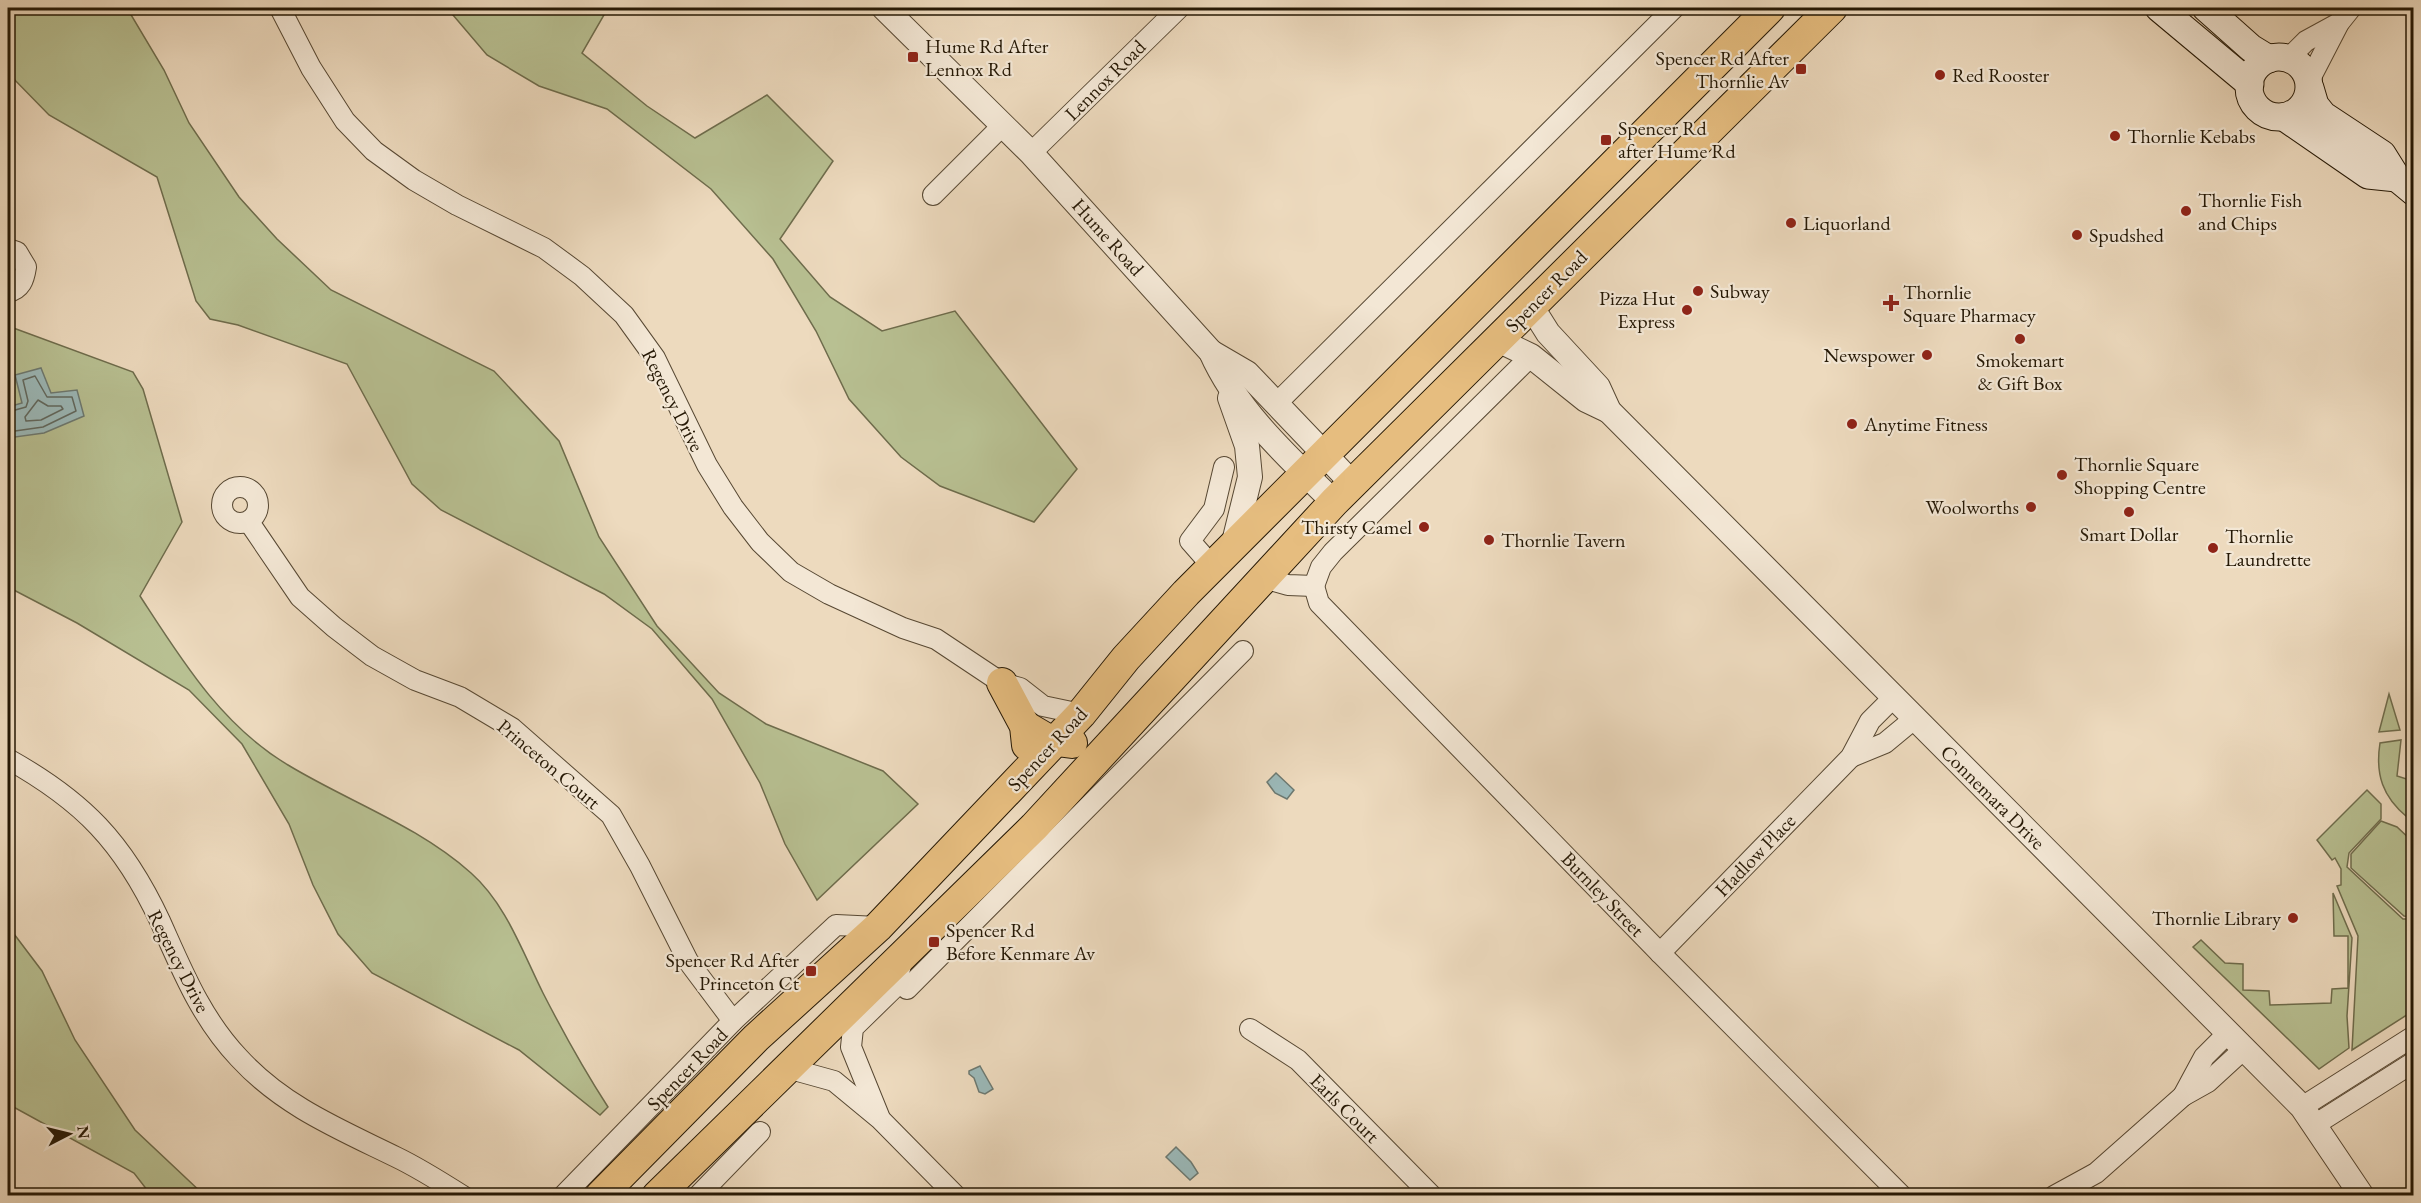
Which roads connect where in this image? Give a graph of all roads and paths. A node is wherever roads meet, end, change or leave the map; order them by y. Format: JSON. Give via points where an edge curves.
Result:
{"nodes":[{"id":1,"x":280,"y":8,"type":"edge"},
{"id":2,"x":884,"y":8,"type":"edge"},
{"id":3,"x":1179,"y":8,"type":"edge"},
{"id":4,"x":1674,"y":8,"type":"edge"},
{"id":5,"x":1770,"y":8,"type":"edge"},
{"id":6,"x":1832,"y":8,"type":"edge"},
{"id":7,"x":2206,"y":8,"type":"edge"},
{"id":8,"x":2351,"y":8,"type":"edge"},
{"id":9,"x":2170,"y":12,"type":"edge"},
{"id":10,"x":2339,"y":23,"type":"junction"},
{"id":11,"x":2279,"y":58,"type":"junction"},
{"id":12,"x":2250,"y":84,"type":"junction"},
{"id":13,"x":2309,"y":85,"type":"junction"},
{"id":14,"x":1749,"y":89,"type":"junction"},
{"id":15,"x":2284,"y":117,"type":"junction"},
{"id":16,"x":1003,"y":124,"type":"junction"},
{"id":17,"x":1031,"y":153,"type":"junction"},
{"id":18,"x":2405,"y":185,"type":"edge"},
{"id":19,"x":933,"y":195,"type":"dead end"},
{"id":20,"x":1537,"y":242,"type":"junction"},
{"id":21,"x":8,"y":249,"type":"edge"},
{"id":22,"x":8,"y":292,"type":"edge"},
{"id":23,"x":1532,"y":306,"type":"junction"},
{"id":24,"x":1498,"y":340,"type":"junction"},
{"id":25,"x":1211,"y":352,"type":"junction"},
{"id":26,"x":1531,"y":356,"type":"junction"},
{"id":27,"x":1224,"y":381,"type":"junction"},
{"id":28,"x":1276,"y":404,"type":"junction"},
{"id":29,"x":1609,"y":411,"type":"junction"},
{"id":30,"x":1313,"y":463,"type":"junction"},
{"id":31,"x":1224,"y":468,"type":"dead end"},
{"id":32,"x":1343,"y":493,"type":"junction"},
{"id":33,"x":249,"y":522,"type":"dead end"},
{"id":34,"x":1223,"y":556,"type":"junction"},
{"id":35,"x":1264,"y":578,"type":"junction"},
{"id":36,"x":1314,"y":586,"type":"junction"},
{"id":37,"x":1243,"y":651,"type":"dead end"},
{"id":38,"x":1002,"y":682,"type":"junction"},
{"id":39,"x":1893,"y":698,"type":"junction"},
{"id":40,"x":1081,"y":714,"type":"junction"},
{"id":41,"x":1914,"y":719,"type":"junction"},
{"id":42,"x":1025,"y":726,"type":"junction"},
{"id":43,"x":1055,"y":741,"type":"junction"},
{"id":44,"x":1851,"y":757,"type":"junction"},
{"id":45,"x":8,"y":759,"type":"edge"},
{"id":46,"x":996,"y":881,"type":"junction"},
{"id":47,"x":907,"y":897,"type":"junction"},
{"id":48,"x":906,"y":949,"type":"junction"},
{"id":49,"x":1660,"y":953,"type":"junction"},
{"id":50,"x":907,"y":989,"type":"dead end"},
{"id":51,"x":745,"y":1029,"type":"junction"},
{"id":52,"x":1250,"y":1029,"type":"dead end"},
{"id":53,"x":2414,"y":1036,"type":"edge"},
{"id":54,"x":2236,"y":1041,"type":"junction"},
{"id":55,"x":2414,"y":1062,"type":"edge"},
{"id":56,"x":787,"y":1068,"type":"junction"},
{"id":57,"x":2309,"y":1115,"type":"junction"},
{"id":58,"x":880,"y":1119,"type":"junction"},
{"id":59,"x":760,"y":1132,"type":"dead end"},
{"id":60,"x":695,"y":1157,"type":"junction"},
{"id":61,"x":463,"y":1196,"type":"edge"},
{"id":62,"x":563,"y":1196,"type":"edge"},
{"id":63,"x":600,"y":1196,"type":"edge"},
{"id":64,"x":657,"y":1196,"type":"edge"},
{"id":65,"x":697,"y":1196,"type":"edge"},
{"id":66,"x":956,"y":1196,"type":"edge"},
{"id":67,"x":1432,"y":1196,"type":"edge"},
{"id":68,"x":1902,"y":1196,"type":"edge"},
{"id":69,"x":2054,"y":1196,"type":"edge"},
{"id":70,"x":2362,"y":1196,"type":"edge"}],
"edges":[{"from":1,"to":38,"type":"street","name":"Regency Drive","via":[[311,68],[345,121],[374,151],[448,200],[544,248],[624,315],[655,358],[707,465],[733,507],[760,542],[791,572],[882,619],[936,639]]},
{"from":2,"to":16,"type":"street","name":"Hume Road"},
{"from":3,"to":17,"type":"street","name":"Lennox Road"},
{"from":4,"to":28,"type":"street"},
{"from":5,"to":20,"type":"main road","name":"Spencer Road"},
{"from":6,"to":14,"type":"main road","name":"Spencer Road"},
{"from":7,"to":11,"type":"main road","via":[[2251,48]]},
{"from":8,"to":10,"type":"street"},
{"from":9,"to":12,"type":"main road"},
{"from":10,"to":11,"type":"street"},
{"from":10,"to":13,"type":"street"},
{"from":11,"to":12,"type":"main road","via":[[2256,69]]},
{"from":11,"to":13,"type":"main road","via":[[2302,67]]},
{"from":12,"to":15,"type":"main road","via":[[2256,106],[2269,115]]},
{"from":13,"to":15,"type":"main road","via":[[2302,107]]},
{"from":13,"to":18,"type":"main road","via":[[2315,105],[2323,115],[2382,154]]},
{"from":14,"to":20,"type":"main road","via":[[1719,87],[1696,104],[1576,225]]},
{"from":14,"to":23,"type":"main road","name":"Spencer Road"},
{"from":15,"to":18,"type":"main road","via":[[2368,175]]},
{"from":16,"to":17,"type":"street","name":"Hume Road"},
{"from":16,"to":19,"type":"street"},
{"from":17,"to":25,"type":"street","name":"Hume Road"},
{"from":20,"to":30,"type":"main road","name":"Spencer Road"},
{"from":21,"to":22,"type":"street","via":[[17,252],[26,267],[23,282]]},
{"from":23,"to":24,"type":"main road","name":"Spencer Road"},
{"from":23,"to":29,"type":"street","name":"Connemara Drive","via":[[1556,343],[1598,387]]},
{"from":24,"to":26,"type":"street","name":"Connemara Drive"},
{"from":24,"to":32,"type":"main road","name":"Spencer Road"},
{"from":25,"to":27,"type":"street","name":"Hume Road"},
{"from":25,"to":28,"type":"street","name":"Hume Road","via":[[1247,373]]},
{"from":26,"to":29,"type":"street","name":"Connemara Drive","via":[[1586,400]]},
{"from":26,"to":36,"type":"street","name":"Spencer Road","via":[[1333,552]]},
{"from":27,"to":30,"type":"street","name":"Hume Road","via":[[1260,425]]},
{"from":27,"to":34,"type":"street","name":"Hume Road","via":[[1247,446],[1249,471]]},
{"from":28,"to":30,"type":"street","name":"Hume Road"},
{"from":29,"to":39,"type":"street","name":"Connemara Drive"},
{"from":30,"to":32,"type":"street","name":"Hume Road"},
{"from":30,"to":34,"type":"main road","name":"Spencer Road"},
{"from":31,"to":34,"type":"street","via":[[1214,509],[1190,541]]},
{"from":32,"to":35,"type":"main road","name":"Spencer Road"},
{"from":33,"to":51,"type":"street","name":"Princeton Court","via":[[300,597],[334,627],[372,656],[512,728],[611,815],[688,961]]},
{"from":34,"to":40,"type":"main road","name":"Spencer Road","via":[[1126,657]]},
{"from":35,"to":36,"type":"street","via":[[1288,585]]},
{"from":35,"to":43,"type":"main road","via":[[1226,600],[1107,729],[1079,742]]},
{"from":35,"to":46,"type":"main road","name":"Spencer Road","via":[[1034,827]]},
{"from":36,"to":49,"type":"street","name":"Burnley Street","via":[[1319,603]]},
{"from":37,"to":46,"type":"street","name":"Spencer Road"},
{"from":38,"to":40,"type":"street","name":"Regency Drive","via":[[1020,688],[1043,706]]},
{"from":38,"to":42,"type":"main road"},
{"from":39,"to":41,"type":"street","name":"Connemara Drive"},
{"from":39,"to":44,"type":"street","name":"Hadlow Place","via":[[1870,721]]},
{"from":40,"to":43,"type":"main road","name":"Spencer Road"},
{"from":41,"to":44,"type":"street","name":"Hadlow Place","via":[[1885,743]]},
{"from":41,"to":54,"type":"street","name":"Connemara Drive"},
{"from":42,"to":43,"type":"main road"},
{"from":42,"to":47,"type":"main road","via":[[1028,740],[1021,757],[912,867]]},
{"from":43,"to":47,"type":"main road","name":"Spencer Road"},
{"from":44,"to":49,"type":"street","name":"Hadlow Place"},
{"from":45,"to":61,"type":"street","name":"Regency Drive","via":[[50,783],[95,820],[133,871],[186,983],[212,1025],[258,1077],[301,1110],[398,1158]]},
{"from":46,"to":48,"type":"main road","name":"Spencer Road"},
{"from":46,"to":50,"type":"street","name":"Spencer Road"},
{"from":46,"to":51,"type":"main road","via":[[974,862],[963,861],[800,1020]]},
{"from":47,"to":51,"type":"main road","name":"Spencer Road","via":[[878,927]]},
{"from":48,"to":56,"type":"main road","name":"Spencer Road"},
{"from":48,"to":58,"type":"street","via":[[895,987],[853,1028],[851,1047]]},
{"from":49,"to":68,"type":"street","name":"Burnley Street"},
{"from":51,"to":62,"type":"street","name":"Spencer Road"},
{"from":51,"to":63,"type":"main road","name":"Spencer Road"},
{"from":52,"to":67,"type":"street","name":"Earls Court","via":[[1298,1060]]},
{"from":53,"to":57,"type":"street"},
{"from":54,"to":57,"type":"street","name":"Connemara Drive"},
{"from":54,"to":69,"type":"street","via":[[2208,1082],[2183,1096],[2096,1173]]},
{"from":55,"to":57,"type":"street"},
{"from":56,"to":58,"type":"street","via":[[834,1081]]},
{"from":56,"to":60,"type":"main road","name":"Spencer Road"},
{"from":57,"to":70,"type":"street","name":"Connemara Drive"},
{"from":58,"to":66,"type":"street"},
{"from":59,"to":65,"type":"street"},
{"from":60,"to":64,"type":"main road","name":"Spencer Road"},
{"from":60,"to":65,"type":"street"}]}
